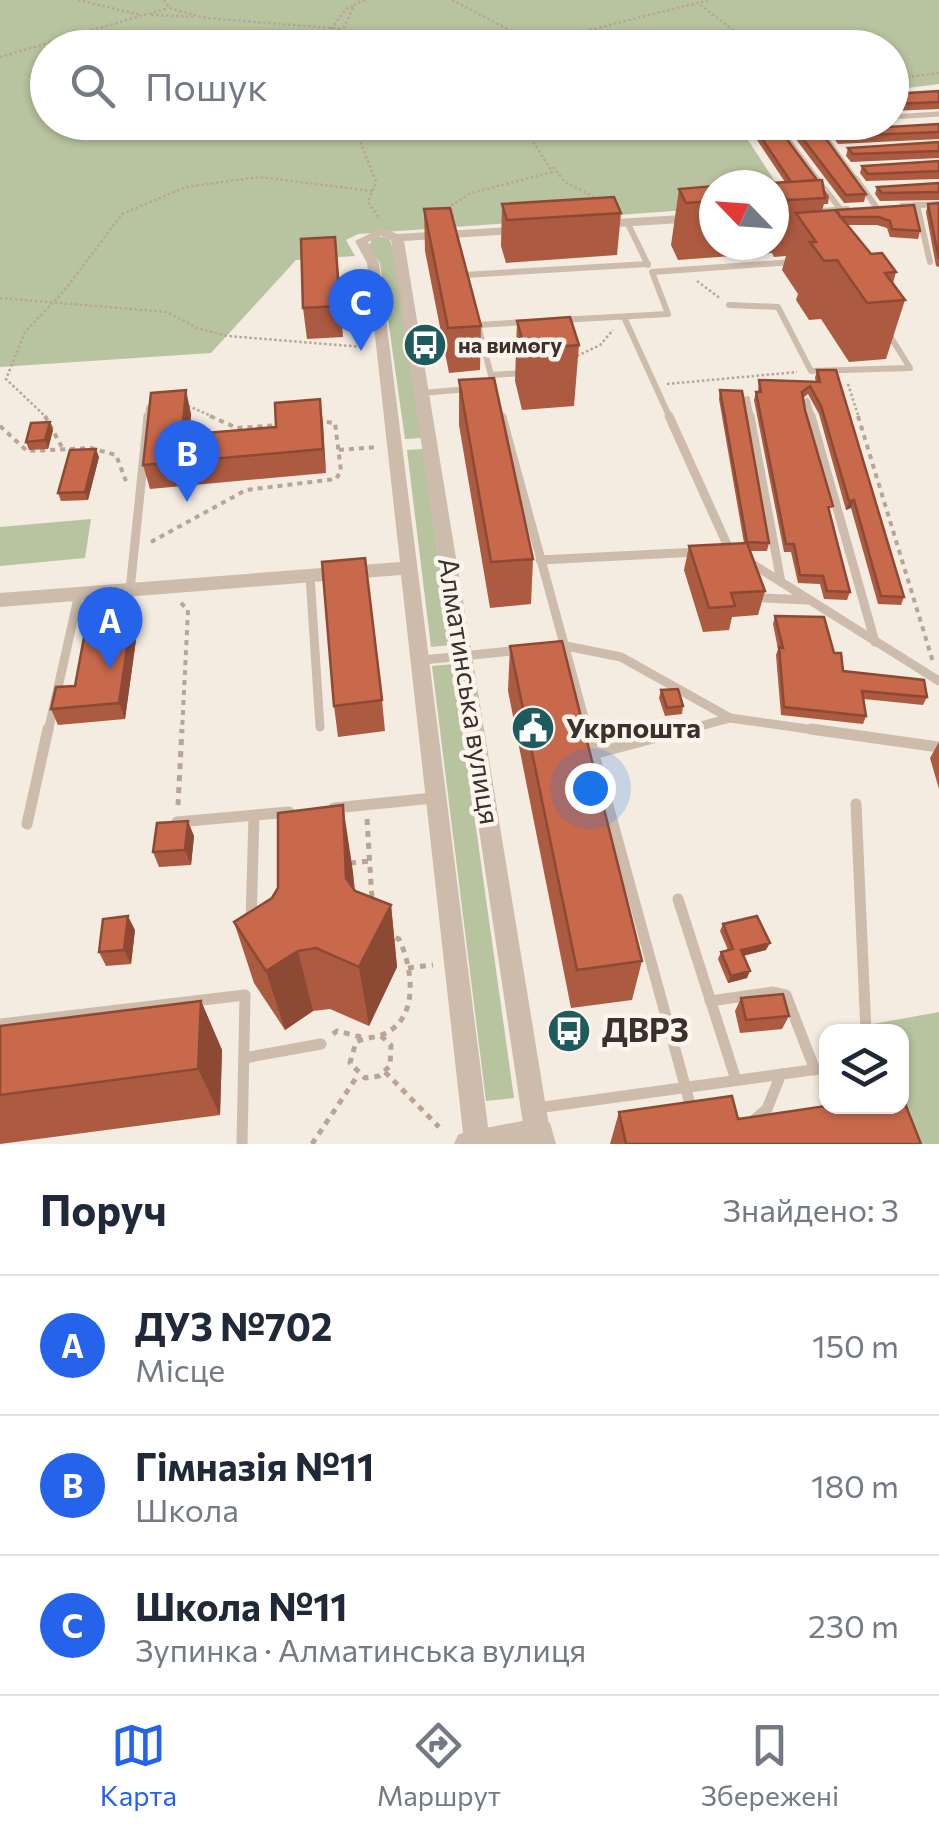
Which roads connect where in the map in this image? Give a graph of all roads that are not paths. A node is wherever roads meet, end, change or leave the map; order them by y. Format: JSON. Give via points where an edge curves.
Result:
{"nodes":[{"id":1,"x":939,"y":114,"type":"edge"},
{"id":2,"x":909,"y":116,"type":"edge"},
{"id":3,"x":789,"y":140,"type":"edge"},
{"id":4,"x":828,"y":140,"type":"edge"},
{"id":5,"x":852,"y":149,"type":"edge"},
{"id":6,"x":835,"y":150,"type":"junction"},
{"id":7,"x":866,"y":167,"type":"edge"},
{"id":8,"x":848,"y":168,"type":"junction"},
{"id":9,"x":882,"y":186,"type":"edge"},
{"id":10,"x":862,"y":188,"type":"junction"},
{"id":11,"x":939,"y":204,"type":"edge"},
{"id":12,"x":918,"y":205,"type":"junction"},
{"id":13,"x":876,"y":208,"type":"junction"},
{"id":14,"x":842,"y":210,"type":"junction"},
{"id":15,"x":822,"y":211,"type":"junction"},
{"id":16,"x":806,"y":212,"type":"edge"},
{"id":17,"x":699,"y":218,"type":"edge"},
{"id":18,"x":625,"y":222,"type":"junction"},
{"id":19,"x":585,"y":225,"type":"edge"},
{"id":20,"x":830,"y":227,"type":"edge"},
{"id":21,"x":548,"y":228,"type":"edge"},
{"id":22,"x":399,"y":238,"type":"junction"},
{"id":23,"x":811,"y":261,"type":"edge"},
{"id":24,"x":461,"y":262,"type":"edge"},
{"id":25,"x":930,"y":262,"type":"dead end"},
{"id":26,"x":650,"y":268,"type":"junction"},
{"id":27,"x":464,"y":275,"type":"junction"},
{"id":28,"x":469,"y":292,"type":"edge"},
{"id":29,"x":729,"y":306,"type":"road end"},
{"id":30,"x":473,"y":308,"type":"edge"},
{"id":31,"x":878,"y":316,"type":"edge"},
{"id":32,"x":624,"y":317,"type":"junction"},
{"id":33,"x":550,"y":321,"type":"edge"},
{"id":34,"x":532,"y":322,"type":"edge"},
{"id":35,"x":478,"y":325,"type":"junction"},
{"id":36,"x":527,"y":373,"type":"edge"},
{"id":37,"x":491,"y":375,"type":"junction"},
{"id":38,"x":494,"y":388,"type":"junction"},
{"id":39,"x":422,"y":393,"type":"junction"},
{"id":40,"x":747,"y":399,"type":"edge"},
{"id":41,"x":807,"y":401,"type":"edge"},
{"id":42,"x":149,"y":408,"type":"edge"},
{"id":43,"x":730,"y":550,"type":"junction"},
{"id":44,"x":540,"y":560,"type":"junction"},
{"id":45,"x":409,"y":568,"type":"junction"},
{"id":46,"x":310,"y":576,"type":"junction"},
{"id":47,"x":781,"y":582,"type":"junction"},
{"id":48,"x":130,"y":590,"type":"junction"},
{"id":49,"x":80,"y":594,"type":"junction"},
{"id":50,"x":764,"y":598,"type":"edge"},
{"id":51,"x":0,"y":600,"type":"edge"},
{"id":52,"x":810,"y":600,"type":"junction"},
{"id":53,"x":875,"y":642,"type":"junction"},
{"id":54,"x":563,"y":645,"type":"junction"},
{"id":55,"x":544,"y":647,"type":"edge"},
{"id":56,"x":525,"y":649,"type":"edge"},
{"id":57,"x":464,"y":656,"type":"junction"},
{"id":58,"x":423,"y":660,"type":"junction"},
{"id":59,"x":939,"y":680,"type":"edge"},
{"id":60,"x":730,"y":718,"type":"junction"},
{"id":61,"x":320,"y":727,"type":"dead end"},
{"id":62,"x":939,"y":748,"type":"edge"},
{"id":63,"x":593,"y":754,"type":"junction"},
{"id":64,"x":438,"y":798,"type":"junction"},
{"id":65,"x":856,"y":804,"type":"dead end"},
{"id":66,"x":329,"y":808,"type":"edge"},
{"id":67,"x":310,"y":810,"type":"edge"},
{"id":68,"x":254,"y":815,"type":"junction"},
{"id":69,"x":177,"y":822,"type":"edge"},
{"id":70,"x":26,"y":824,"type":"dead end"},
{"id":71,"x":678,"y":899,"type":"dead end"},
{"id":72,"x":250,"y":930,"type":"edge"},
{"id":73,"x":710,"y":1001,"type":"junction"},
{"id":74,"x":0,"y":1024,"type":"edge"},
{"id":75,"x":866,"y":1024,"type":"edge"},
{"id":76,"x":320,"y":1044,"type":"road end"},
{"id":77,"x":244,"y":1058,"type":"junction"},
{"id":78,"x":819,"y":1065,"type":"edge"},
{"id":79,"x":819,"y":1069,"type":"edge"},
{"id":80,"x":781,"y":1074,"type":"junction"},
{"id":81,"x":736,"y":1080,"type":"junction"},
{"id":82,"x":687,"y":1086,"type":"junction"},
{"id":83,"x":731,"y":1124,"type":"edge"},
{"id":84,"x":703,"y":1126,"type":"edge"},
{"id":85,"x":537,"y":1129,"type":"edge"},
{"id":86,"x":242,"y":1144,"type":"edge"},
{"id":87,"x":474,"y":1144,"type":"edge"}],
"edges":[{"from":1,"to":2,"type":"lane"},
{"from":3,"to":14,"type":"lane"},
{"from":4,"to":6,"type":"lane"},
{"from":5,"to":6,"type":"lane"},
{"from":6,"to":8,"type":"lane"},
{"from":7,"to":8,"type":"lane"},
{"from":8,"to":10,"type":"lane"},
{"from":9,"to":10,"type":"lane"},
{"from":10,"to":13,"type":"lane"},
{"from":11,"to":12,"type":"lane"},
{"from":12,"to":13,"type":"lane"},
{"from":12,"to":25,"type":"lane"},
{"from":13,"to":14,"type":"lane"},
{"from":14,"to":15,"type":"lane"},
{"from":15,"to":16,"type":"street"},
{"from":15,"to":20,"type":"lane"},
{"from":17,"to":18,"type":"street"},
{"from":18,"to":19,"type":"street"},
{"from":18,"to":26,"type":"lane"},
{"from":21,"to":22,"type":"street","via":[[456,242]]},
{"from":22,"to":39,"type":"street","name":"Алматинська вулиця"},
{"from":22,"to":45,"type":"street","name":"Алматинська вулиця","via":[[381,232],[361,241],[374,263]]},
{"from":23,"to":26,"type":"lane"},
{"from":24,"to":27,"type":"lane"},
{"from":26,"to":27,"type":"lane"},
{"from":26,"to":32,"type":"lane","via":[[668,314]]},
{"from":27,"to":28,"type":"lane"},
{"from":29,"to":31,"type":"lane","via":[[778,307],[812,371],[910,368]]},
{"from":30,"to":35,"type":"lane"},
{"from":32,"to":33,"type":"lane"},
{"from":32,"to":43,"type":"lane"},
{"from":34,"to":35,"type":"lane"},
{"from":35,"to":37,"type":"lane"},
{"from":36,"to":37,"type":"lane"},
{"from":37,"to":38,"type":"lane"},
{"from":38,"to":39,"type":"lane"},
{"from":38,"to":44,"type":"lane"},
{"from":39,"to":57,"type":"street","name":"Алматинська вулиця"},
{"from":40,"to":47,"type":"lane"},
{"from":41,"to":53,"type":"lane"},
{"from":42,"to":48,"type":"lane"},
{"from":43,"to":44,"type":"lane"},
{"from":43,"to":47,"type":"lane"},
{"from":44,"to":54,"type":"lane"},
{"from":45,"to":46,"type":"street"},
{"from":45,"to":58,"type":"street","name":"Алматинська вулиця"},
{"from":46,"to":48,"type":"street"},
{"from":46,"to":61,"type":"lane"},
{"from":47,"to":52,"type":"lane"},
{"from":48,"to":49,"type":"street"},
{"from":49,"to":51,"type":"street"},
{"from":49,"to":70,"type":"lane"},
{"from":50,"to":52,"type":"lane"},
{"from":52,"to":53,"type":"lane"},
{"from":53,"to":59,"type":"lane"},
{"from":54,"to":55,"type":"lane"},
{"from":54,"to":60,"type":"lane","via":[[621,656]]},
{"from":54,"to":63,"type":"lane"},
{"from":56,"to":57,"type":"lane"},
{"from":57,"to":58,"type":"lane"},
{"from":57,"to":85,"type":"street","name":"Алматинська вулиця"},
{"from":58,"to":64,"type":"street","name":"Алматинська вулиця"},
{"from":60,"to":62,"type":"lane"},
{"from":60,"to":63,"type":"lane"},
{"from":63,"to":82,"type":"lane"},
{"from":64,"to":66,"type":"lane"},
{"from":64,"to":87,"type":"street","name":"Алматинська вулиця"},
{"from":65,"to":75,"type":"lane"},
{"from":67,"to":68,"type":"lane"},
{"from":68,"to":69,"type":"lane"},
{"from":68,"to":72,"type":"lane"},
{"from":71,"to":73,"type":"lane"},
{"from":73,"to":78,"type":"lane","via":[[786,995]]},
{"from":73,"to":81,"type":"lane"},
{"from":74,"to":77,"type":"lane","via":[[244,995]]},
{"from":76,"to":77,"type":"lane"},
{"from":77,"to":86,"type":"lane"},
{"from":79,"to":80,"type":"lane"},
{"from":80,"to":81,"type":"lane"},
{"from":80,"to":83,"type":"lane","via":[[762,1115]]},
{"from":81,"to":82,"type":"lane"},
{"from":82,"to":84,"type":"lane"},
{"from":82,"to":85,"type":"lane"},
{"from":85,"to":87,"type":"street"}]}
